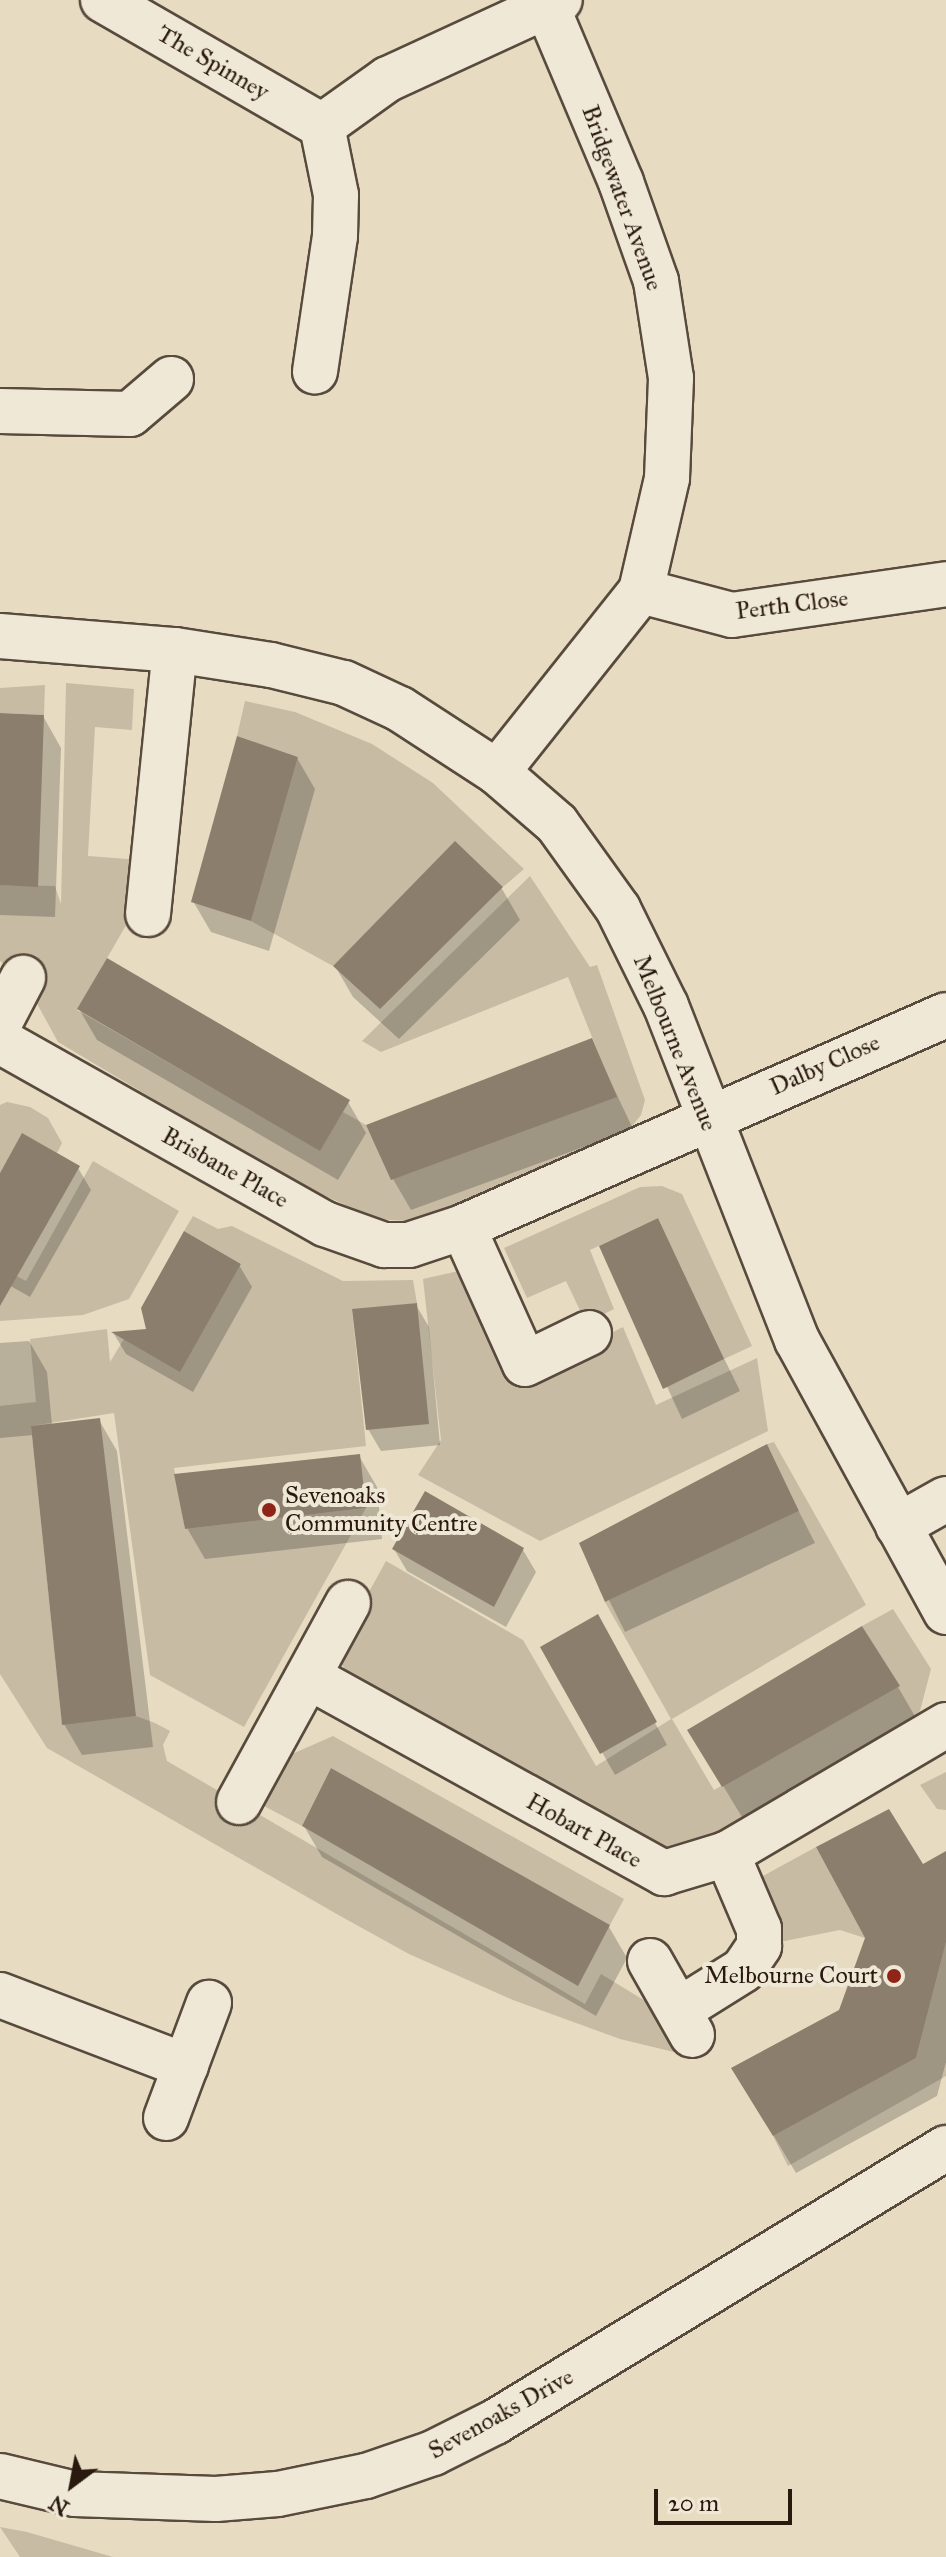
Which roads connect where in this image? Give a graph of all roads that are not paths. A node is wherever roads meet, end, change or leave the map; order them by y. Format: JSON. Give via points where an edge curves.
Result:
{"nodes":[{"id":1,"x":103,"y":0,"type":"edge"},
{"id":2,"x":554,"y":5,"type":"edge"},
{"id":3,"x":322,"y":126,"type":"junction"},
{"id":4,"x":315,"y":372,"type":"dead end"},
{"id":5,"x":171,"y":379,"type":"dead end"},
{"id":6,"x":0,"y":411,"type":"edge"},
{"id":7,"x":946,"y":584,"type":"edge"},
{"id":8,"x":641,"y":591,"type":"junction"},
{"id":9,"x":0,"y":636,"type":"edge"},
{"id":10,"x":175,"y":650,"type":"junction"},
{"id":11,"x":497,"y":772,"type":"junction"},
{"id":12,"x":148,"y":914,"type":"dead end"},
{"id":13,"x":23,"y":978,"type":"dead end"},
{"id":14,"x":946,"y":1015,"type":"edge"},
{"id":15,"x":0,"y":1022,"type":"edge"},
{"id":16,"x":0,"y":1041,"type":"edge"},
{"id":17,"x":706,"y":1118,"type":"junction"},
{"id":18,"x":463,"y":1227,"type":"junction"},
{"id":19,"x":589,"y":1333,"type":"dead end"},
{"id":20,"x":946,"y":1499,"type":"edge"},
{"id":21,"x":898,"y":1526,"type":"junction"},
{"id":22,"x":348,"y":1603,"type":"dead end"},
{"id":23,"x":946,"y":1612,"type":"edge"},
{"id":24,"x":309,"y":1677,"type":"junction"},
{"id":25,"x":946,"y":1725,"type":"edge"},
{"id":26,"x":239,"y":1802,"type":"dead end"},
{"id":27,"x":727,"y":1854,"type":"junction"},
{"id":28,"x":650,"y":1961,"type":"dead end"},
{"id":29,"x":0,"y":1995,"type":"edge"},
{"id":30,"x":209,"y":2003,"type":"dead end"},
{"id":31,"x":186,"y":2066,"type":"junction"},
{"id":32,"x":166,"y":2118,"type":"dead end"},
{"id":33,"x":946,"y":2148,"type":"edge"},
{"id":34,"x":0,"y":2476,"type":"edge"}],
"edges":[{"from":1,"to":3,"type":"street","name":"The Spinney"},
{"from":2,"to":3,"type":"street","name":"Bridgewater Avenue","via":[[388,79]]},
{"from":2,"to":8,"type":"street","name":"Bridgewater Avenue","via":[[656,281],[671,378],[667,478]]},
{"from":3,"to":4,"type":"street","via":[[336,195],[335,236]]},
{"from":5,"to":6,"type":"street","via":[[130,414]]},
{"from":7,"to":8,"type":"street","name":"Perth Close","via":[[732,615]]},
{"from":8,"to":11,"type":"street","name":"Bridgewater Avenue"},
{"from":9,"to":10,"type":"street","name":"Melbourne Avenue"},
{"from":10,"to":11,"type":"street","name":"Melbourne Avenue","via":[[344,683],[400,709]]},
{"from":10,"to":12,"type":"street"},
{"from":11,"to":17,"type":"street","name":"Melbourne Avenue","via":[[557,824],[618,909],[666,1006]]},
{"from":13,"to":15,"type":"street"},
{"from":14,"to":17,"type":"street","name":"Dalby Close"},
{"from":16,"to":18,"type":"street","name":"Brisbane Place","via":[[325,1224],[384,1245],[417,1243]]},
{"from":17,"to":18,"type":"street","name":"Brisbane Place"},
{"from":17,"to":21,"type":"street","name":"Melbourne Avenue","via":[[797,1340]]},
{"from":18,"to":19,"type":"street","via":[[525,1364]]},
{"from":20,"to":21,"type":"street"},
{"from":21,"to":23,"type":"street","name":"Melbourne Avenue"},
{"from":22,"to":24,"type":"street"},
{"from":24,"to":26,"type":"street"},
{"from":24,"to":27,"type":"street","name":"Hobart Place","via":[[651,1868],[674,1873]]},
{"from":25,"to":27,"type":"street","name":"Hobart Place"},
{"from":27,"to":28,"type":"street","via":[[759,1929],[759,1946],[743,1970],[686,2023]]},
{"from":29,"to":31,"type":"street"},
{"from":30,"to":31,"type":"street"},
{"from":31,"to":32,"type":"street"},
{"from":33,"to":34,"type":"street","name":"Sevenoaks Drive","via":[[495,2422],[433,2453],[366,2476],[278,2494],[216,2499],[75,2494]]}]}
